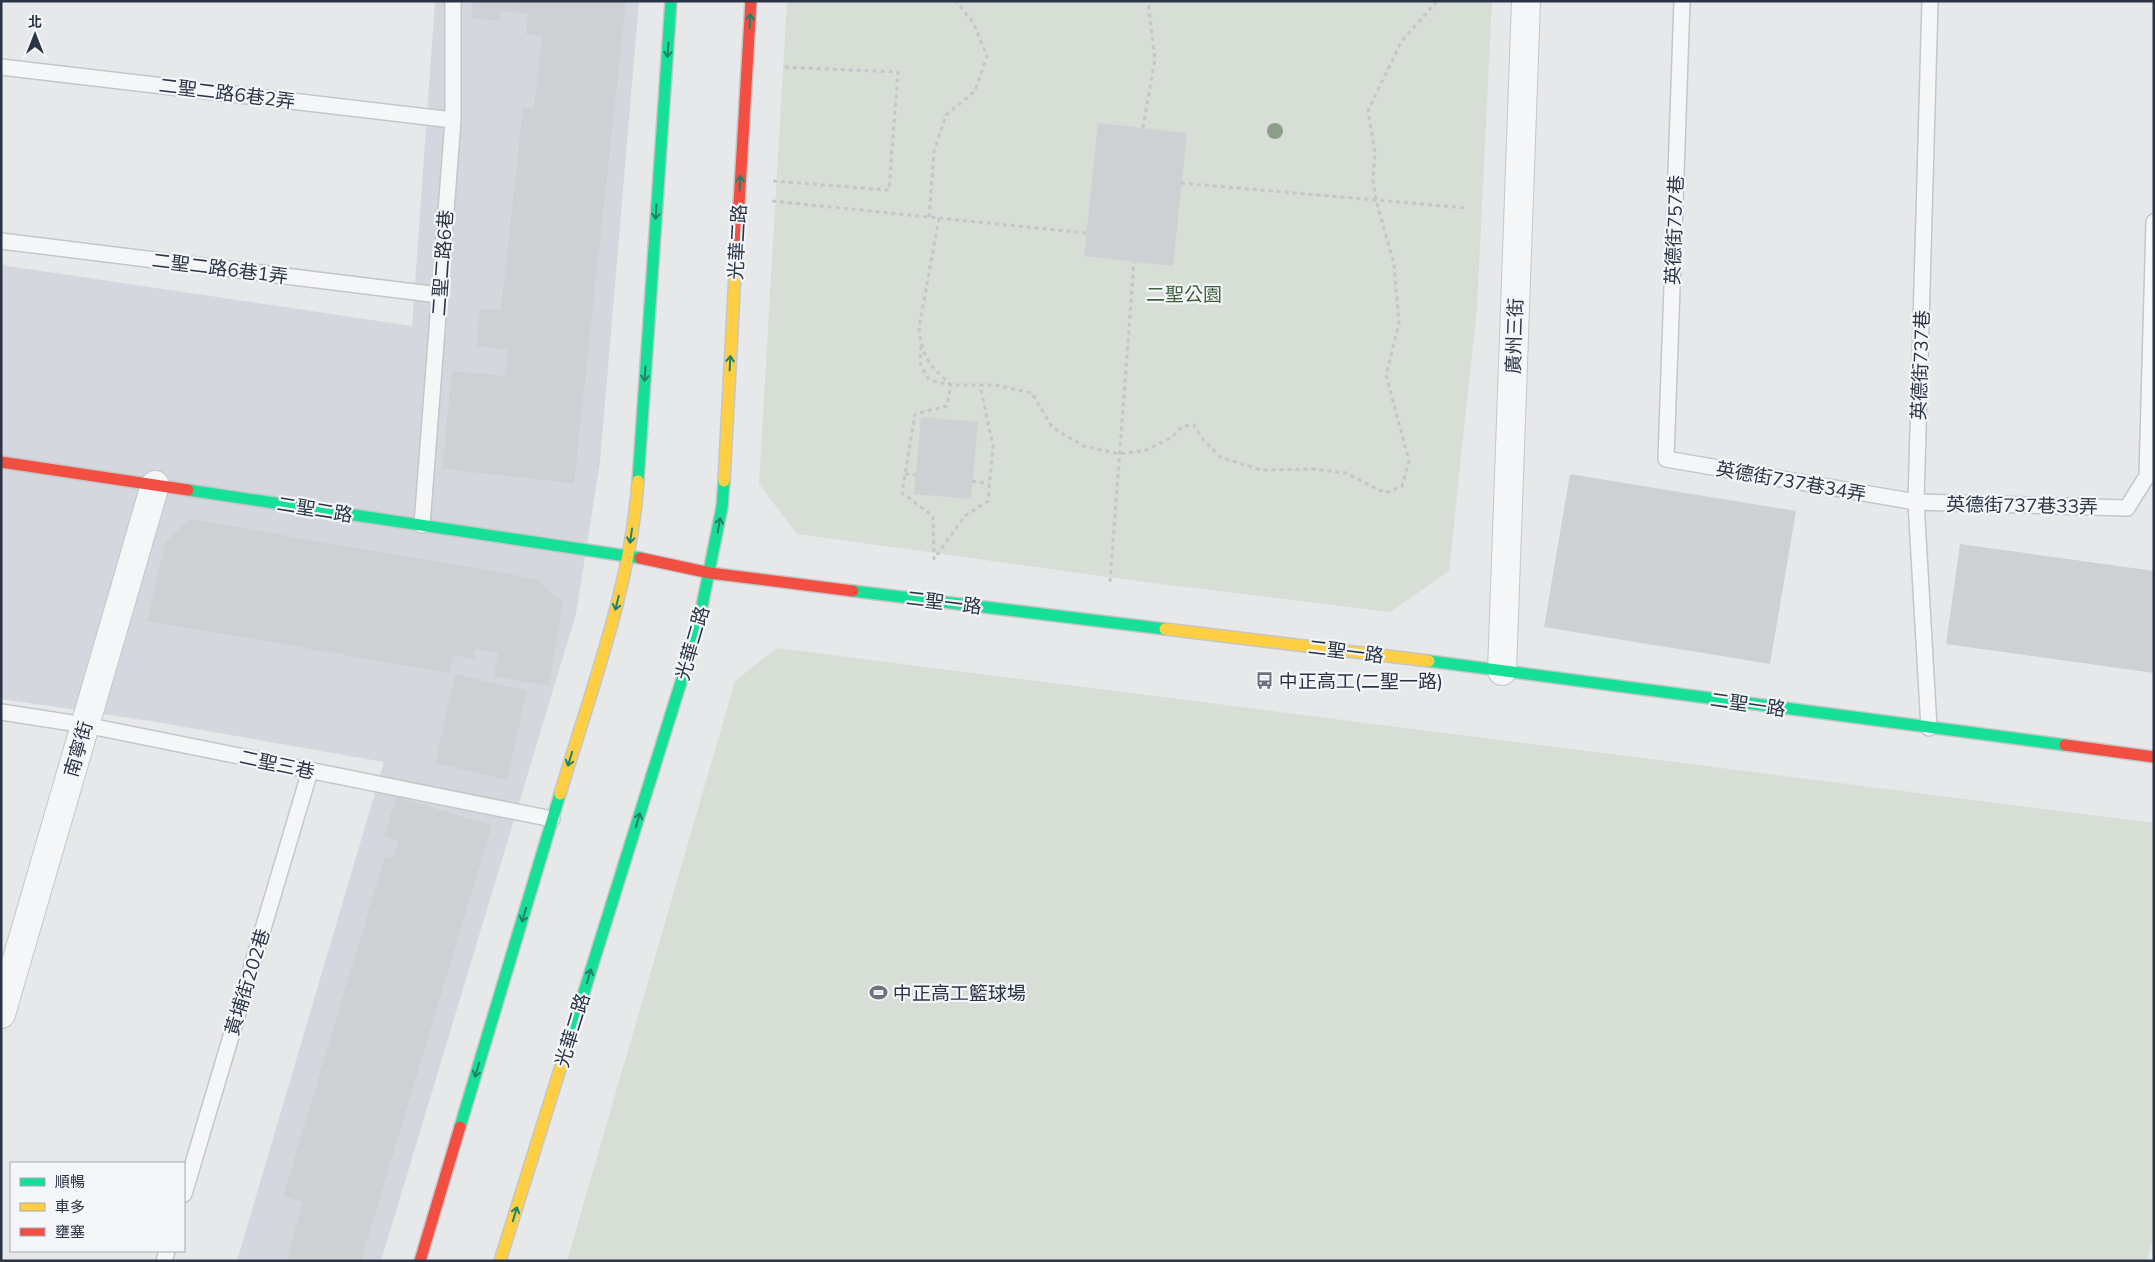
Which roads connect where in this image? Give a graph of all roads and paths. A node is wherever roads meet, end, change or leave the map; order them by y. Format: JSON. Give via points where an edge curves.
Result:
{"nodes":[{"id":1,"x":454,"y":1,"type":"edge"},
{"id":2,"x":671,"y":1,"type":"edge"},
{"id":3,"x":751,"y":1,"type":"edge"},
{"id":4,"x":956,"y":1,"type":"edge"},
{"id":5,"x":1148,"y":1,"type":"edge"},
{"id":6,"x":1437,"y":1,"type":"edge"},
{"id":7,"x":1526,"y":1,"type":"edge"},
{"id":8,"x":1682,"y":1,"type":"edge"},
{"id":9,"x":1930,"y":1,"type":"edge"},
{"id":10,"x":1,"y":67,"type":"edge"},
{"id":11,"x":780,"y":67,"type":"dead end"},
{"id":12,"x":453,"y":120,"type":"junction"},
{"id":13,"x":1143,"y":128,"type":"dead end"},
{"id":14,"x":773,"y":180,"type":"dead end"},
{"id":15,"x":1181,"y":183,"type":"dead end"},
{"id":16,"x":1376,"y":200,"type":"junction"},
{"id":17,"x":772,"y":201,"type":"dead end"},
{"id":18,"x":1467,"y":208,"type":"dead end"},
{"id":19,"x":929,"y":217,"type":"junction"},
{"id":20,"x":939,"y":218,"type":"junction"},
{"id":21,"x":2154,"y":222,"type":"edge"},
{"id":22,"x":1086,"y":233,"type":"dead end"},
{"id":23,"x":1,"y":241,"type":"edge"},
{"id":24,"x":1134,"y":262,"type":"dead end"},
{"id":25,"x":439,"y":295,"type":"junction"},
{"id":26,"x":921,"y":343,"type":"junction"},
{"id":27,"x":950,"y":384,"type":"junction"},
{"id":28,"x":980,"y":384,"type":"junction"},
{"id":29,"x":1120,"y":454,"type":"junction"},
{"id":30,"x":1666,"y":459,"type":"joint"},
{"id":31,"x":1,"y":462,"type":"edge"},
{"id":32,"x":906,"y":474,"type":"junction"},
{"id":33,"x":916,"y":475,"type":"dead end"},
{"id":34,"x":972,"y":481,"type":"dead end"},
{"id":35,"x":990,"y":484,"type":"junction"},
{"id":36,"x":155,"y":485,"type":"junction"},
{"id":37,"x":1916,"y":502,"type":"junction"},
{"id":38,"x":422,"y":525,"type":"junction"},
{"id":39,"x":628,"y":556,"type":"junction"},
{"id":40,"x":710,"y":573,"type":"junction"},
{"id":41,"x":1110,"y":582,"type":"dead end"},
{"id":42,"x":1502,"y":671,"type":"junction"},
{"id":43,"x":1,"y":712,"type":"edge"},
{"id":44,"x":85,"y":725,"type":"junction"},
{"id":45,"x":1929,"y":728,"type":"junction"},
{"id":46,"x":2154,"y":757,"type":"edge"},
{"id":47,"x":310,"y":771,"type":"junction"},
{"id":48,"x":552,"y":819,"type":"junction"},
{"id":49,"x":3,"y":1001,"type":"edge"},
{"id":50,"x":185,"y":1191,"type":"edge"},
{"id":51,"x":420,"y":1261,"type":"edge"},
{"id":52,"x":500,"y":1261,"type":"edge"}],
"edges":[{"from":1,"to":12,"type":"lane","name":"二聖二路6巷"},
{"from":2,"to":39,"type":"street","one_way":true,"via":[[637,498]]},
{"from":40,"to":3,"type":"street","name":"光華二路","one_way":true,"via":[[722,507]]},
{"from":4,"to":19,"type":"path","via":[[974,24],[987,56],[975,91],[946,115],[934,151]]},
{"from":5,"to":13,"type":"path","via":[[1155,59]]},
{"from":6,"to":16,"type":"path","via":[[1401,42],[1368,111],[1375,153],[1373,180]]},
{"from":7,"to":42,"type":"street","name":"廣州三街"},
{"from":8,"to":30,"type":"lane","name":"英德街757巷"},
{"from":9,"to":37,"type":"lane","name":"英德街737巷"},
{"from":10,"to":12,"type":"lane","name":"二聖二路6巷2弄"},
{"from":11,"to":14,"type":"path","via":[[898,72],[889,190]]},
{"from":12,"to":25,"type":"lane","name":"二聖二路6巷"},
{"from":15,"to":16,"type":"path"},
{"from":16,"to":18,"type":"path"},
{"from":16,"to":29,"type":"path","via":[[1394,264],[1399,323],[1386,375],[1409,461],[1402,486],[1385,493],[1346,473],[1314,469],[1261,470],[1220,457],[1194,425],[1183,426],[1172,437],[1147,450]]},
{"from":17,"to":19,"type":"path"},
{"from":19,"to":20,"type":"path"},
{"from":20,"to":22,"type":"path"},
{"from":20,"to":26,"type":"path","via":[[919,328]]},
{"from":21,"to":37,"type":"lane","name":"英德街737巷33弄","via":[[2147,476],[2127,508]]},
{"from":23,"to":25,"type":"lane","name":"二聖二路6巷1弄"},
{"from":24,"to":29,"type":"path"},
{"from":25,"to":38,"type":"lane","name":"二聖二路6巷"},
{"from":26,"to":27,"type":"path","via":[[929,364]]},
{"from":26,"to":27,"type":"path","via":[[920,363],[929,380]]},
{"from":27,"to":28,"type":"path"},
{"from":27,"to":32,"type":"path","via":[[947,406],[915,414]]},
{"from":28,"to":29,"type":"path","via":[[1032,393],[1052,427],[1083,446]]},
{"from":28,"to":35,"type":"path","via":[[993,446]]},
{"from":29,"to":41,"type":"path"},
{"from":30,"to":37,"type":"lane","name":"英德街737巷34弄"},
{"from":31,"to":36,"type":"street","name":"二聖二路"},
{"from":32,"to":33,"type":"path"},
{"from":32,"to":35,"type":"path","via":[[902,493],[932,516],[934,559],[965,516],[988,501]]},
{"from":34,"to":35,"type":"path"},
{"from":36,"to":38,"type":"street","name":"二聖二路"},
{"from":36,"to":44,"type":"street","name":"南寧街"},
{"from":37,"to":45,"type":"lane","name":"英德街737巷"},
{"from":38,"to":39,"type":"street","name":"二聖二路"},
{"from":39,"to":40,"type":"street","name":"二聖一路"},
{"from":39,"to":48,"type":"street","one_way":true},
{"from":40,"to":42,"type":"street","name":"二聖一路"},
{"from":52,"to":40,"type":"street","name":"光華二路","one_way":true,"via":[[697,631]]},
{"from":42,"to":45,"type":"street","name":"二聖一路"},
{"from":43,"to":44,"type":"lane","name":"二聖三巷"},
{"from":44,"to":47,"type":"lane","name":"二聖三巷"},
{"from":44,"to":49,"type":"street","name":"南寧街"},
{"from":45,"to":46,"type":"street","name":"二聖一路"},
{"from":47,"to":48,"type":"lane","name":"二聖三巷"},
{"from":47,"to":50,"type":"lane","name":"黃埔街202巷"},
{"from":48,"to":51,"type":"street","one_way":true}]}
